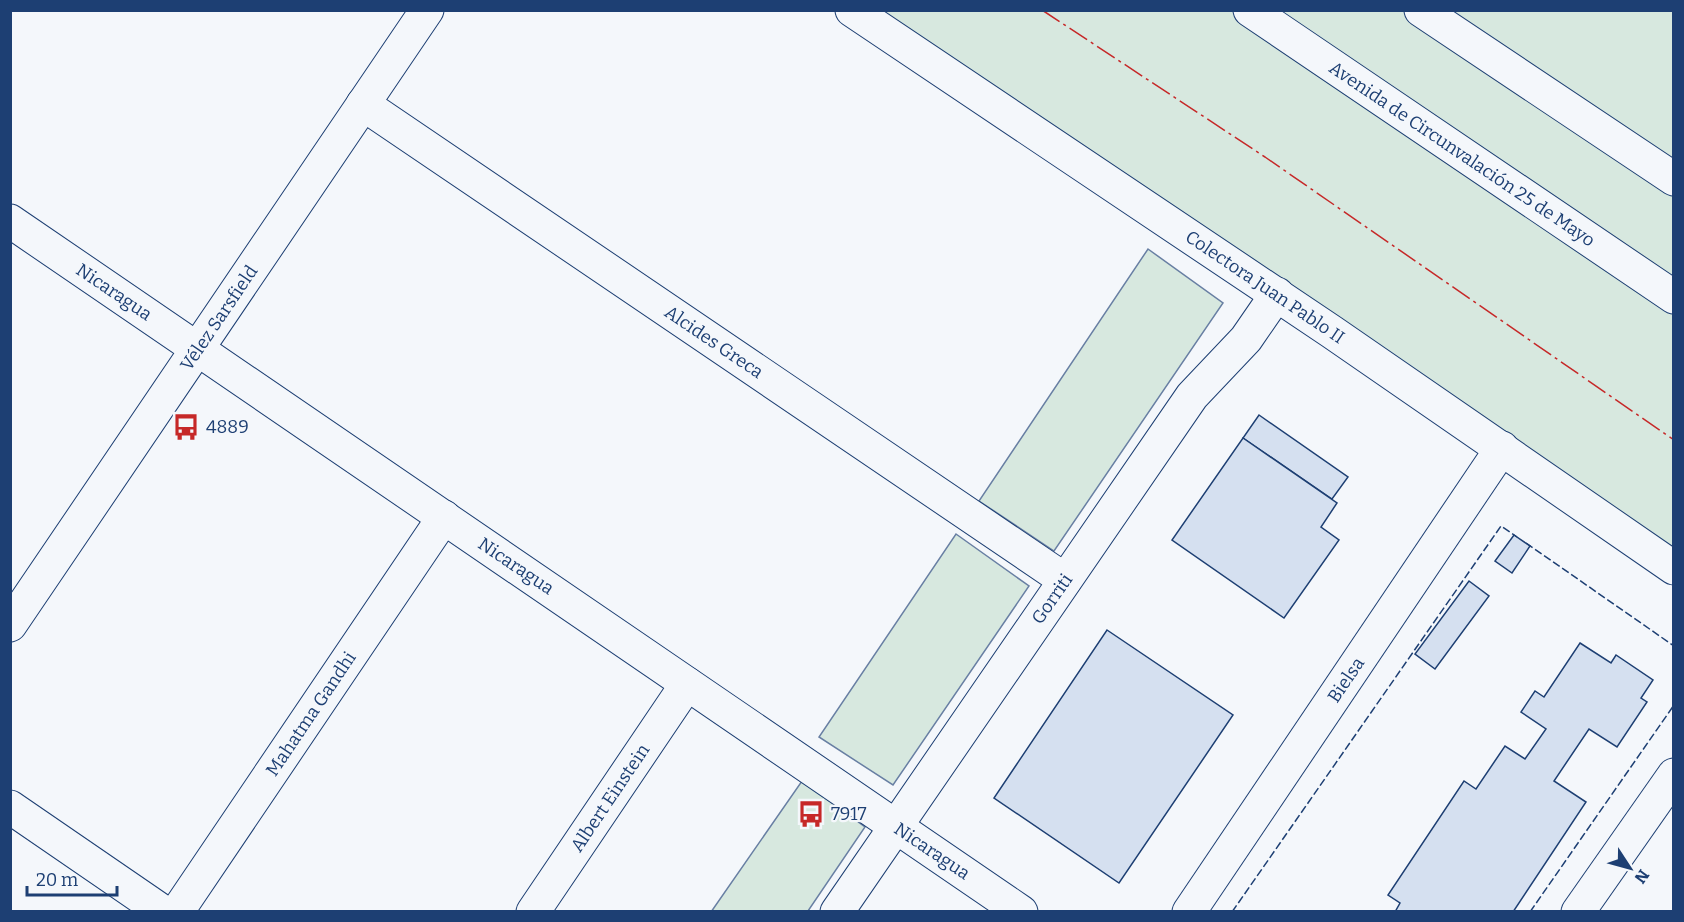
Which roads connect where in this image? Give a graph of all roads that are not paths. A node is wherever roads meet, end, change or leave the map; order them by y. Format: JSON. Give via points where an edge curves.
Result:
{"nodes":[{"id":1,"x":427,"y":10,"type":"edge"},
{"id":2,"x":852,"y":10,"type":"edge"},
{"id":3,"x":1250,"y":10,"type":"edge"},
{"id":4,"x":1421,"y":10,"type":"edge"},
{"id":5,"x":363,"y":104,"type":"junction"},
{"id":6,"x":1674,"y":179,"type":"edge"},
{"id":7,"x":10,"y":221,"type":"edge"},
{"id":8,"x":1277,"y":294,"type":"junction"},
{"id":9,"x":1674,"y":297,"type":"edge"},
{"id":10,"x":198,"y":349,"type":"junction"},
{"id":11,"x":1502,"y":448,"type":"junction"},
{"id":12,"x":444,"y":518,"type":"junction"},
{"id":13,"x":1674,"y":568,"type":"edge"},
{"id":14,"x":1065,"y":580,"type":"junction"},
{"id":15,"x":10,"y":625,"type":"edge"},
{"id":16,"x":687,"y":684,"type":"junction"},
{"id":17,"x":1674,"y":775,"type":"edge"},
{"id":18,"x":10,"y":807,"type":"edge"},
{"id":19,"x":895,"y":826,"type":"junction"},
{"id":20,"x":164,"y":912,"type":"edge"},
{"id":21,"x":177,"y":912,"type":"edge"},
{"id":22,"x":533,"y":912,"type":"edge"},
{"id":23,"x":837,"y":912,"type":"edge"},
{"id":24,"x":1020,"y":912,"type":"edge"},
{"id":25,"x":1189,"y":912,"type":"edge"},
{"id":26,"x":1578,"y":912,"type":"edge"}],
"edges":[{"from":1,"to":5,"type":"main road","name":"Vélez Sarsfield"},
{"from":2,"to":8,"type":"main road","name":"Colectora Juan Pablo II"},
{"from":3,"to":9,"type":"main road","name":"Avenida de Circunvalación 25 de Mayo"},
{"from":4,"to":6,"type":"main road"},
{"from":5,"to":10,"type":"main road","name":"Vélez Sarsfield"},
{"from":5,"to":14,"type":"main road","name":"Alcides Greca"},
{"from":7,"to":10,"type":"main road","name":"Nicaragua"},
{"from":8,"to":11,"type":"main road","name":"Colectora Juan Pablo II"},
{"from":8,"to":14,"type":"main road","name":"Gorriti","via":[[1246,339],[1192,396]]},
{"from":10,"to":12,"type":"main road","name":"Nicaragua"},
{"from":10,"to":15,"type":"main road","name":"Vélez Sarsfield"},
{"from":11,"to":13,"type":"main road","name":"Colectora Juan Pablo II"},
{"from":11,"to":25,"type":"main road","name":"Bielsa"},
{"from":12,"to":16,"type":"main road","name":"Nicaragua"},
{"from":12,"to":21,"type":"main road","name":"Mahatma Gandhi"},
{"from":14,"to":19,"type":"main road","name":"Gorriti"},
{"from":16,"to":19,"type":"main road","name":"Nicaragua"},
{"from":16,"to":22,"type":"main road","name":"Albert Einstein"},
{"from":17,"to":26,"type":"main road"},
{"from":18,"to":20,"type":"main road"},
{"from":19,"to":23,"type":"main road","name":"Gorriti"},
{"from":19,"to":24,"type":"main road","name":"Nicaragua"}]}
